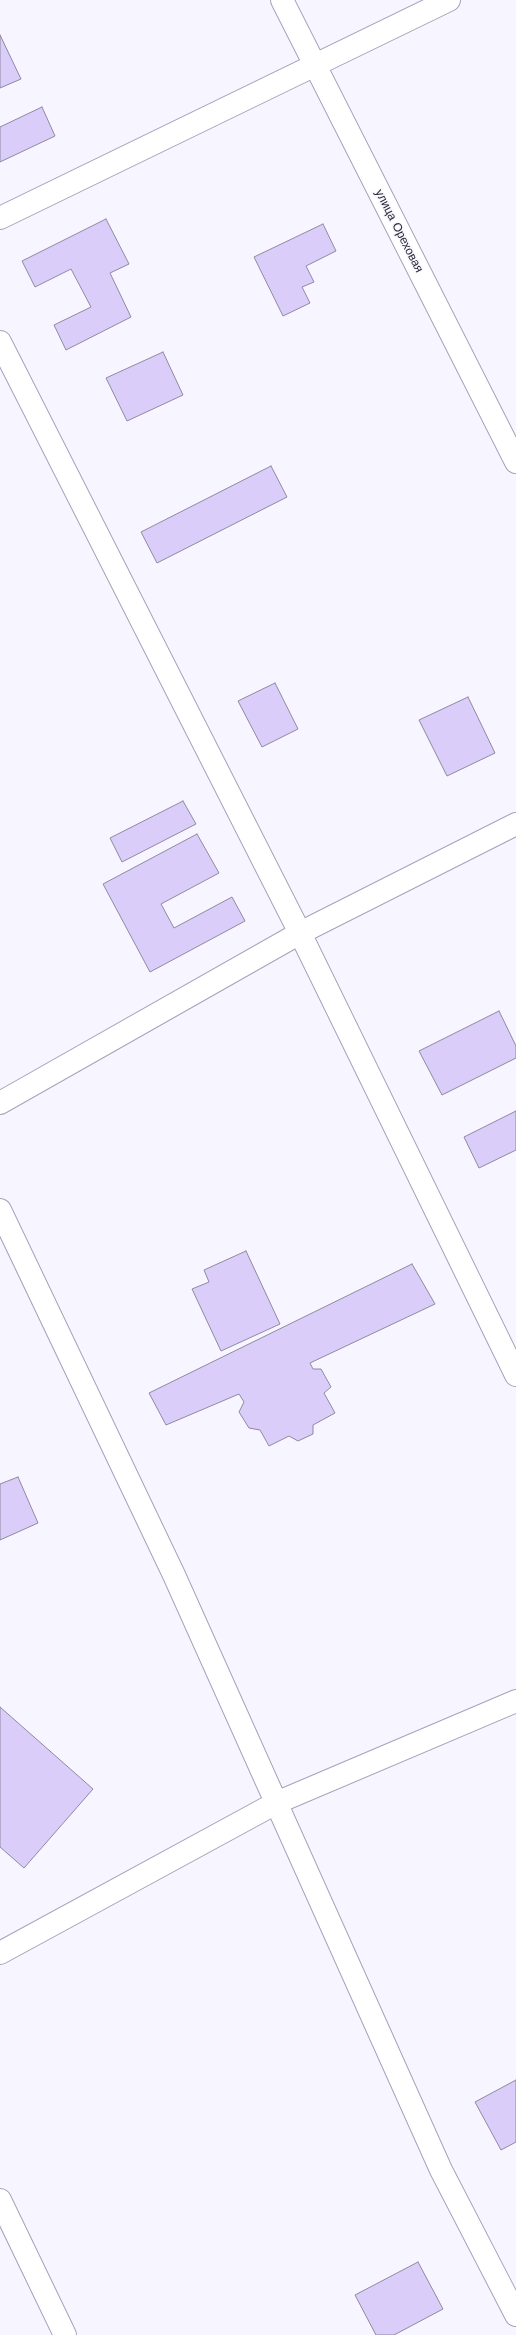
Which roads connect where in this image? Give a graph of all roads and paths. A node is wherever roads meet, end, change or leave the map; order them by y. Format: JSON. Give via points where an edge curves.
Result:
{"nodes":[{"id":1,"x":282,"y":0,"type":"edge"},
{"id":2,"x":449,"y":0,"type":"edge"},
{"id":3,"x":314,"y":65,"type":"junction"},
{"id":4,"x":0,"y":218,"type":"edge"},
{"id":5,"x":0,"y":342,"type":"edge"},
{"id":6,"x":516,"y":462,"type":"edge"},
{"id":7,"x":516,"y":824,"type":"edge"},
{"id":8,"x":300,"y":933,"type":"junction"},
{"id":9,"x":0,"y":1103,"type":"edge"},
{"id":10,"x":0,"y":1210,"type":"edge"},
{"id":11,"x":516,"y":1375,"type":"edge"},
{"id":12,"x":516,"y":1701,"type":"edge"},
{"id":13,"x":276,"y":1803,"type":"junction"},
{"id":14,"x":0,"y":1953,"type":"edge"},
{"id":15,"x":0,"y":2200,"type":"edge"},
{"id":16,"x":516,"y":2315,"type":"edge"},
{"id":17,"x":65,"y":2335,"type":"edge"}],
"edges":[{"from":1,"to":3,"type":"street","name":"улица Ореховая"},
{"from":2,"to":3,"type":"street"},
{"from":3,"to":4,"type":"street"},
{"from":3,"to":6,"type":"street","name":"улица Ореховая"},
{"from":5,"to":8,"type":"street"},
{"from":7,"to":8,"type":"street"},
{"from":8,"to":9,"type":"street"},
{"from":8,"to":11,"type":"street"},
{"from":10,"to":13,"type":"street","via":[[174,1576]]},
{"from":12,"to":13,"type":"street"},
{"from":13,"to":14,"type":"street"},
{"from":13,"to":16,"type":"street","via":[[442,2170]]},
{"from":15,"to":17,"type":"street"}]}
